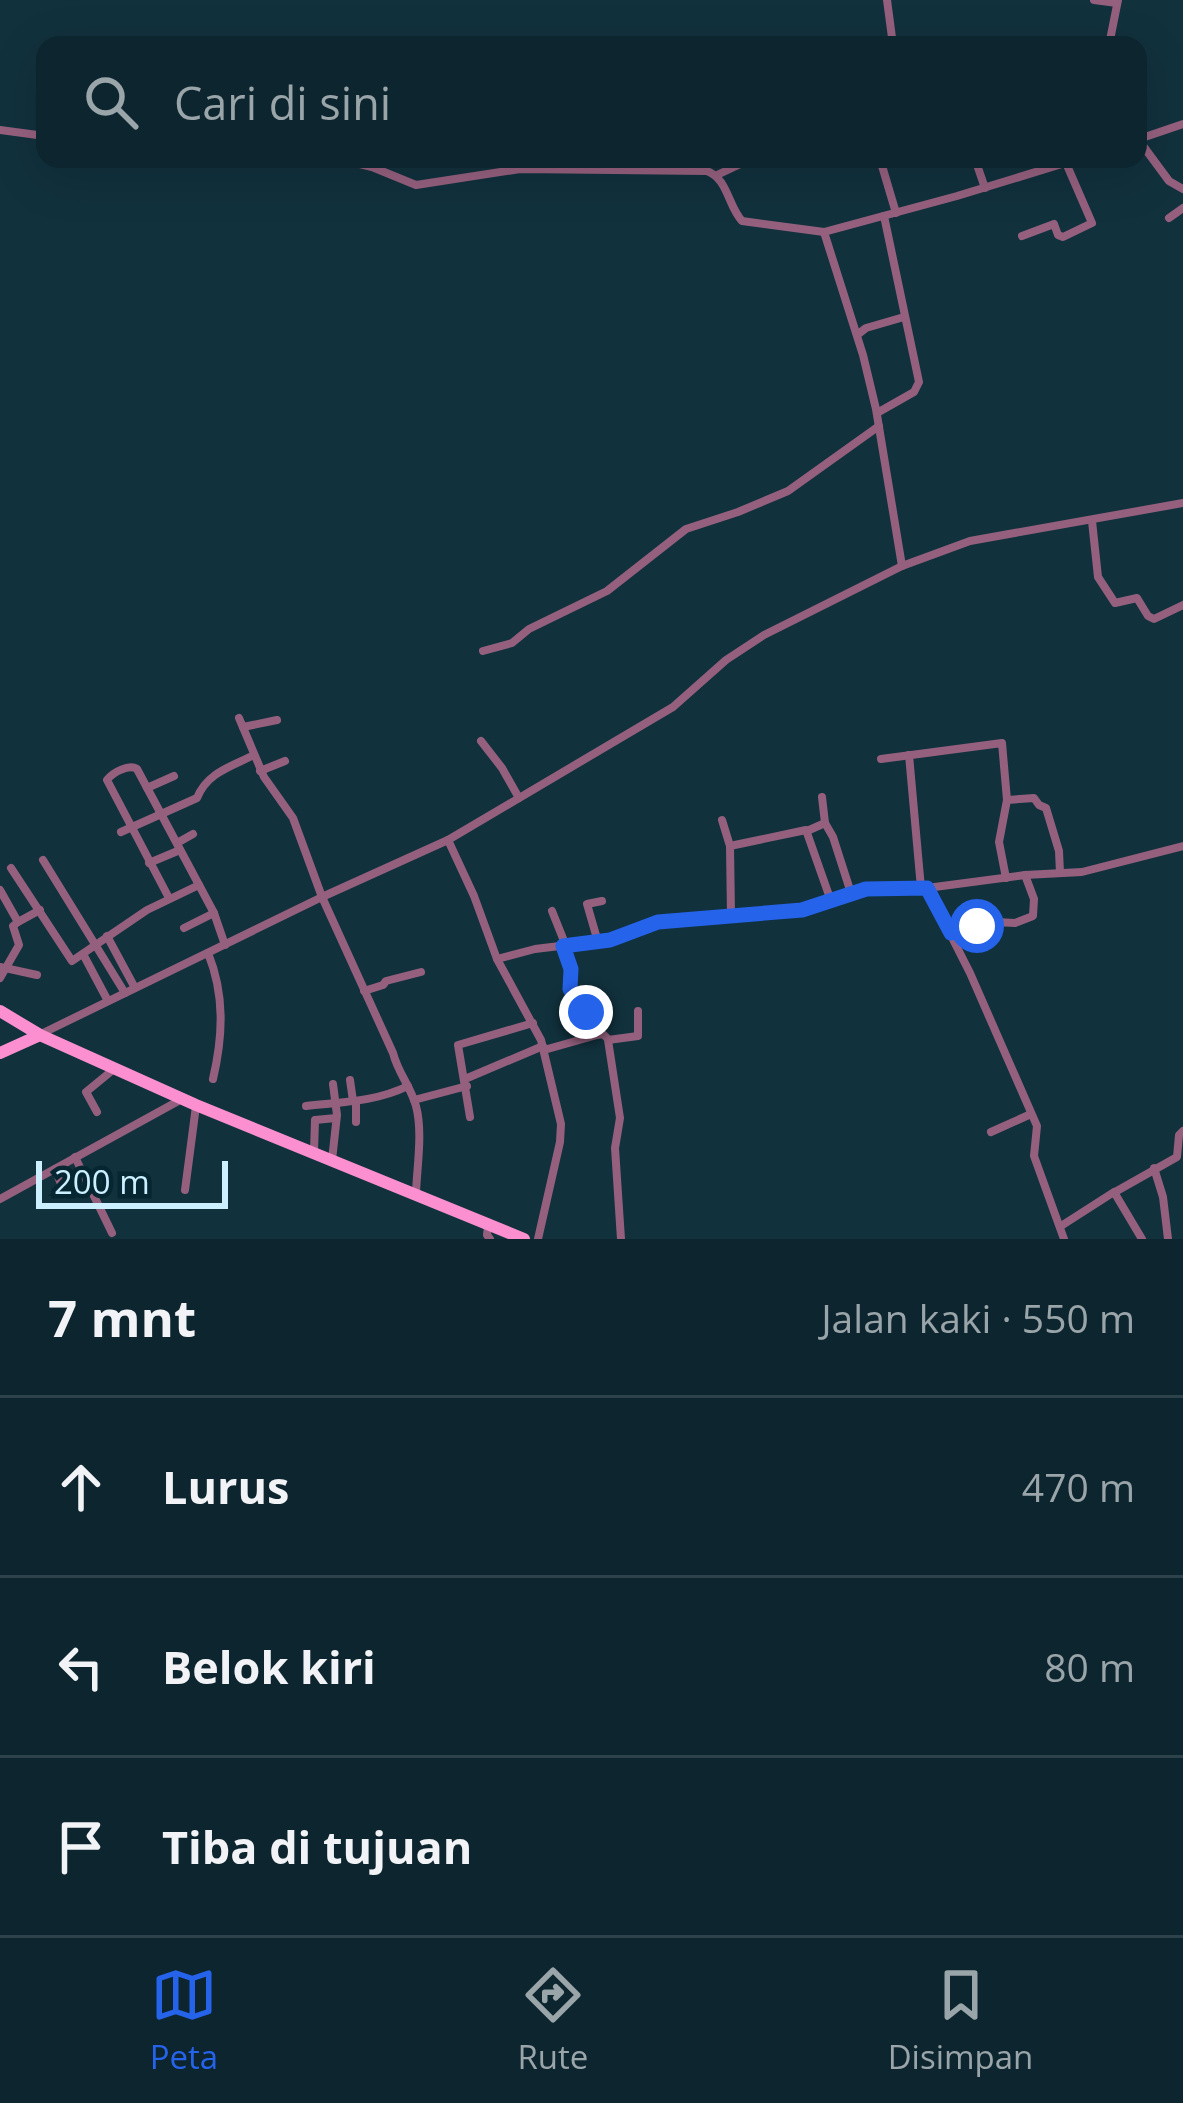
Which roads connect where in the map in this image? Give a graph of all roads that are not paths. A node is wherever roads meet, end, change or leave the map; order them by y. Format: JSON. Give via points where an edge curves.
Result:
{"nodes":[{"id":1,"x":887,"y":0,"type":"edge"},
{"id":2,"x":1094,"y":0,"type":"edge"},
{"id":3,"x":1118,"y":2,"type":"edge"},
{"id":4,"x":892,"y":36,"type":"edge"},
{"id":5,"x":1110,"y":36,"type":"edge"},
{"id":6,"x":1183,"y":124,"type":"edge"},
{"id":7,"x":0,"y":130,"type":"edge"},
{"id":8,"x":36,"y":135,"type":"edge"},
{"id":9,"x":1147,"y":136,"type":"edge"},
{"id":10,"x":1147,"y":151,"type":"edge"},
{"id":11,"x":377,"y":168,"type":"edge"},
{"id":12,"x":732,"y":168,"type":"edge"},
{"id":13,"x":883,"y":168,"type":"edge"},
{"id":14,"x":978,"y":168,"type":"edge"},
{"id":15,"x":1050,"y":168,"type":"edge"},
{"id":16,"x":1068,"y":168,"type":"edge"},
{"id":17,"x":717,"y":175,"type":"junction"},
{"id":18,"x":985,"y":188,"type":"junction"},
{"id":19,"x":1183,"y":189,"type":"edge"},
{"id":20,"x":1183,"y":208,"type":"edge"},
{"id":21,"x":896,"y":213,"type":"junction"},
{"id":22,"x":884,"y":216,"type":"junction"},
{"id":23,"x":1169,"y":218,"type":"dead end"},
{"id":24,"x":824,"y":232,"type":"junction"},
{"id":25,"x":1022,"y":236,"type":"dead end"},
{"id":26,"x":904,"y":317,"type":"junction"},
{"id":27,"x":857,"y":335,"type":"junction"},
{"id":28,"x":877,"y":413,"type":"junction"},
{"id":29,"x":880,"y":425,"type":"junction"},
{"id":30,"x":1183,"y":503,"type":"edge"},
{"id":31,"x":1092,"y":521,"type":"junction"},
{"id":32,"x":902,"y":566,"type":"junction"},
{"id":33,"x":1183,"y":605,"type":"edge"},
{"id":34,"x":483,"y":651,"type":"dead end"},
{"id":35,"x":277,"y":720,"type":"dead end"},
{"id":36,"x":481,"y":741,"type":"dead end"},
{"id":37,"x":254,"y":755,"type":"junction"},
{"id":38,"x":909,"y":755,"type":"junction"},
{"id":39,"x":881,"y":759,"type":"dead end"},
{"id":40,"x":285,"y":761,"type":"dead end"},
{"id":41,"x":260,"y":771,"type":"junction"},
{"id":42,"x":175,"y":776,"type":"dead end"},
{"id":43,"x":147,"y":788,"type":"junction"},
{"id":44,"x":520,"y":798,"type":"junction"},
{"id":45,"x":1007,"y":800,"type":"junction"},
{"id":46,"x":826,"y":802,"type":"dead end"},
{"id":47,"x":159,"y":814,"type":"junction"},
{"id":48,"x":722,"y":820,"type":"dead end"},
{"id":49,"x":825,"y":823,"type":"junction"},
{"id":50,"x":126,"y":830,"type":"junction"},
{"id":51,"x":807,"y":831,"type":"junction"},
{"id":52,"x":194,"y":834,"type":"dead end"},
{"id":53,"x":448,"y":840,"type":"junction"},
{"id":54,"x":730,"y":846,"type":"junction"},
{"id":55,"x":1183,"y":846,"type":"edge"},
{"id":56,"x":179,"y":847,"type":"junction"},
{"id":57,"x":43,"y":860,"type":"dead end"},
{"id":58,"x":149,"y":863,"type":"junction"},
{"id":59,"x":11,"y":868,"type":"dead end"},
{"id":60,"x":1060,"y":873,"type":"junction"},
{"id":61,"x":1025,"y":875,"type":"junction"},
{"id":62,"x":1006,"y":878,"type":"junction"},
{"id":63,"x":199,"y":885,"type":"junction"},
{"id":64,"x":924,"y":888,"type":"junction"},
{"id":65,"x":0,"y":890,"type":"edge"},
{"id":66,"x":851,"y":893,"type":"junction"},
{"id":67,"x":322,"y":897,"type":"junction"},
{"id":68,"x":169,"y":898,"type":"junction"},
{"id":69,"x":831,"y":901,"type":"junction"},
{"id":70,"x":602,"y":902,"type":"dead end"},
{"id":71,"x":587,"y":904,"type":"junction"},
{"id":72,"x":576,"y":908,"type":"dead end"},
{"id":73,"x":40,"y":910,"type":"junction"},
{"id":74,"x":552,"y":911,"type":"dead end"},
{"id":75,"x":214,"y":913,"type":"junction"},
{"id":76,"x":731,"y":915,"type":"junction"},
{"id":77,"x":16,"y":923,"type":"junction"},
{"id":78,"x":184,"y":928,"type":"dead end"},
{"id":79,"x":0,"y":931,"type":"edge"},
{"id":80,"x":951,"y":933,"type":"junction"},
{"id":81,"x":107,"y":936,"type":"junction"},
{"id":82,"x":598,"y":942,"type":"junction"},
{"id":83,"x":225,"y":945,"type":"junction"},
{"id":84,"x":94,"y":946,"type":"junction"},
{"id":85,"x":564,"y":946,"type":"junction"},
{"id":86,"x":208,"y":953,"type":"junction"},
{"id":87,"x":83,"y":954,"type":"junction"},
{"id":88,"x":497,"y":959,"type":"junction"},
{"id":89,"x":2,"y":971,"type":"edge"},
{"id":90,"x":421,"y":972,"type":"dead end"},
{"id":91,"x":37,"y":975,"type":"dead end"},
{"id":92,"x":135,"y":988,"type":"junction"},
{"id":93,"x":364,"y":991,"type":"junction"},
{"id":94,"x":125,"y":993,"type":"junction"},
{"id":95,"x":108,"y":1001,"type":"junction"},
{"id":96,"x":0,"y":1011,"type":"edge"},
{"id":97,"x":638,"y":1011,"type":"dead end"},
{"id":98,"x":532,"y":1023,"type":"junction"},
{"id":99,"x":40,"y":1035,"type":"junction"},
{"id":100,"x":591,"y":1036,"type":"junction"},
{"id":101,"x":608,"y":1040,"type":"junction"},
{"id":102,"x":543,"y":1048,"type":"junction"},
{"id":103,"x":0,"y":1053,"type":"edge"},
{"id":104,"x":115,"y":1068,"type":"junction"},
{"id":105,"x":213,"y":1079,"type":"dead end"},
{"id":106,"x":350,"y":1080,"type":"dead end"},
{"id":107,"x":466,"y":1082,"type":"junction"},
{"id":108,"x":333,"y":1084,"type":"dead end"},
{"id":109,"x":408,"y":1086,"type":"junction"},
{"id":110,"x":414,"y":1100,"type":"junction"},
{"id":111,"x":355,"y":1101,"type":"junction"},
{"id":112,"x":189,"y":1102,"type":"junction"},
{"id":113,"x":336,"y":1102,"type":"junction"},
{"id":114,"x":97,"y":1112,"type":"dead end"},
{"id":115,"x":1031,"y":1114,"type":"junction"},
{"id":116,"x":470,"y":1117,"type":"dead end"},
{"id":117,"x":336,"y":1118,"type":"junction"},
{"id":118,"x":315,"y":1120,"type":"junction"},
{"id":119,"x":356,"y":1122,"type":"dead end"},
{"id":120,"x":1183,"y":1131,"type":"edge"},
{"id":121,"x":991,"y":1132,"type":"dead end"},
{"id":122,"x":313,"y":1155,"type":"junction"},
{"id":123,"x":75,"y":1157,"type":"junction"},
{"id":124,"x":331,"y":1162,"type":"junction"},
{"id":125,"x":1154,"y":1168,"type":"junction"},
{"id":126,"x":55,"y":1169,"type":"junction"},
{"id":127,"x":185,"y":1190,"type":"dead end"},
{"id":128,"x":1114,"y":1192,"type":"junction"},
{"id":129,"x":65,"y":1194,"type":"dead end"},
{"id":130,"x":416,"y":1195,"type":"junction"},
{"id":131,"x":0,"y":1199,"type":"edge"},
{"id":132,"x":1060,"y":1226,"type":"junction"},
{"id":133,"x":489,"y":1233,"type":"edge"},
{"id":134,"x":112,"y":1234,"type":"dead end"},
{"id":135,"x":524,"y":1239,"type":"edge"},
{"id":136,"x":538,"y":1239,"type":"edge"},
{"id":137,"x":621,"y":1239,"type":"edge"},
{"id":138,"x":1064,"y":1239,"type":"edge"},
{"id":139,"x":1142,"y":1239,"type":"edge"},
{"id":140,"x":1168,"y":1239,"type":"edge"}],
"edges":[{"from":1,"to":4,"type":"street"},
{"from":2,"to":3,"type":"street"},
{"from":3,"to":5,"type":"street"},
{"from":6,"to":9,"type":"street"},
{"from":7,"to":8,"type":"street"},
{"from":10,"to":19,"type":"street"},
{"from":11,"to":17,"type":"street","via":[[416,185],[520,169]]},
{"from":12,"to":17,"type":"street"},
{"from":13,"to":21,"type":"street"},
{"from":14,"to":18,"type":"street"},
{"from":15,"to":18,"type":"street"},
{"from":16,"to":25,"type":"street","via":[[1092,224],[1063,237],[1054,224]]},
{"from":17,"to":24,"type":"street","via":[[742,221]]},
{"from":18,"to":21,"type":"street"},
{"from":20,"to":23,"type":"street"},
{"from":21,"to":22,"type":"street"},
{"from":22,"to":24,"type":"street"},
{"from":22,"to":26,"type":"street"},
{"from":24,"to":27,"type":"street"},
{"from":26,"to":27,"type":"street"},
{"from":26,"to":28,"type":"street","via":[[918,385]]},
{"from":27,"to":28,"type":"street"},
{"from":28,"to":29,"type":"street"},
{"from":29,"to":32,"type":"street"},
{"from":29,"to":34,"type":"street","via":[[788,491],[686,529],[607,591]]},
{"from":30,"to":31,"type":"street"},
{"from":31,"to":32,"type":"street","via":[[970,541]]},
{"from":31,"to":33,"type":"street","via":[[1098,577],[1116,604],[1136,598],[1154,619]]},
{"from":32,"to":44,"type":"street","via":[[729,658],[673,707]]},
{"from":35,"to":37,"type":"street","via":[[241,722]]},
{"from":36,"to":44,"type":"street"},
{"from":37,"to":41,"type":"street"},
{"from":37,"to":47,"type":"street"},
{"from":38,"to":39,"type":"street"},
{"from":38,"to":45,"type":"street","via":[[1002,743]]},
{"from":38,"to":64,"type":"street"},
{"from":40,"to":41,"type":"street"},
{"from":41,"to":67,"type":"street","via":[[288,809]]},
{"from":42,"to":43,"type":"street"},
{"from":43,"to":47,"type":"street"},
{"from":43,"to":50,"type":"street","via":[[134,766],[108,777]]},
{"from":44,"to":53,"type":"street"},
{"from":45,"to":60,"type":"street","via":[[1034,798],[1046,808]]},
{"from":45,"to":62,"type":"street","via":[[999,842]]},
{"from":46,"to":49,"type":"street"},
{"from":47,"to":50,"type":"street"},
{"from":47,"to":56,"type":"street"},
{"from":48,"to":54,"type":"street"},
{"from":49,"to":51,"type":"street"},
{"from":49,"to":66,"type":"street"},
{"from":50,"to":58,"type":"street"},
{"from":51,"to":54,"type":"street"},
{"from":51,"to":69,"type":"street"},
{"from":52,"to":56,"type":"street"},
{"from":53,"to":67,"type":"street"},
{"from":53,"to":88,"type":"street"},
{"from":54,"to":76,"type":"street"},
{"from":55,"to":60,"type":"street"},
{"from":56,"to":58,"type":"street"},
{"from":56,"to":63,"type":"street"},
{"from":57,"to":84,"type":"street"},
{"from":58,"to":68,"type":"street"},
{"from":59,"to":73,"type":"street"},
{"from":60,"to":61,"type":"street"},
{"from":61,"to":62,"type":"street"},
{"from":61,"to":80,"type":"street","via":[[1033,916]]},
{"from":62,"to":64,"type":"street"},
{"from":63,"to":68,"type":"street"},
{"from":63,"to":75,"type":"street"},
{"from":64,"to":66,"type":"street"},
{"from":64,"to":80,"type":"street"},
{"from":65,"to":77,"type":"street"},
{"from":66,"to":69,"type":"street"},
{"from":67,"to":83,"type":"street"},
{"from":67,"to":93,"type":"street"},
{"from":68,"to":81,"type":"street"},
{"from":69,"to":76,"type":"street"},
{"from":70,"to":71,"type":"street"},
{"from":71,"to":72,"type":"street"},
{"from":71,"to":82,"type":"street"},
{"from":73,"to":77,"type":"street"},
{"from":73,"to":87,"type":"street","via":[[69,959]]},
{"from":74,"to":85,"type":"street"},
{"from":75,"to":78,"type":"street"},
{"from":75,"to":83,"type":"street"},
{"from":76,"to":82,"type":"street","via":[[651,923]]},
{"from":77,"to":79,"type":"street"},
{"from":77,"to":89,"type":"street","via":[[19,946]]},
{"from":80,"to":115,"type":"street"},
{"from":81,"to":84,"type":"street"},
{"from":81,"to":92,"type":"street"},
{"from":82,"to":85,"type":"street"},
{"from":83,"to":86,"type":"street"},
{"from":84,"to":87,"type":"street"},
{"from":84,"to":94,"type":"street"},
{"from":85,"to":88,"type":"street"},
{"from":85,"to":100,"type":"street","via":[[570,989]]},
{"from":86,"to":92,"type":"street"},
{"from":86,"to":105,"type":"street","via":[[222,1020]]},
{"from":87,"to":95,"type":"street"},
{"from":88,"to":98,"type":"street"},
{"from":89,"to":91,"type":"street"},
{"from":90,"to":93,"type":"street"},
{"from":92,"to":94,"type":"street"},
{"from":93,"to":109,"type":"street"},
{"from":94,"to":95,"type":"street"},
{"from":95,"to":99,"type":"street"},
{"from":96,"to":99,"type":"main road"},
{"from":97,"to":101,"type":"street","via":[[638,1036]]},
{"from":98,"to":102,"type":"street"},
{"from":98,"to":107,"type":"street","via":[[459,1044]]},
{"from":99,"to":103,"type":"main road"},
{"from":99,"to":104,"type":"main road"},
{"from":100,"to":101,"type":"street"},
{"from":100,"to":102,"type":"street"},
{"from":101,"to":137,"type":"street","via":[[620,1118]]},
{"from":102,"to":107,"type":"street"},
{"from":102,"to":136,"type":"street","via":[[562,1130]]},
{"from":104,"to":112,"type":"main road"},
{"from":104,"to":114,"type":"street","via":[[86,1092]]},
{"from":106,"to":111,"type":"street"},
{"from":107,"to":110,"type":"street"},
{"from":107,"to":116,"type":"street"},
{"from":108,"to":113,"type":"street"},
{"from":109,"to":110,"type":"street"},
{"from":109,"to":111,"type":"street"},
{"from":110,"to":130,"type":"street"},
{"from":111,"to":113,"type":"street"},
{"from":111,"to":119,"type":"street"},
{"from":112,"to":122,"type":"main road"},
{"from":112,"to":123,"type":"street"},
{"from":112,"to":127,"type":"street"},
{"from":113,"to":117,"type":"street"},
{"from":113,"to":118,"type":"street","via":[[311,1105]]},
{"from":115,"to":121,"type":"street"},
{"from":115,"to":132,"type":"street","via":[[1034,1156]]},
{"from":117,"to":118,"type":"street"},
{"from":117,"to":124,"type":"street"},
{"from":118,"to":122,"type":"street"},
{"from":120,"to":125,"type":"street","via":[[1179,1155]]},
{"from":122,"to":124,"type":"main road"},
{"from":123,"to":126,"type":"street"},
{"from":123,"to":134,"type":"street"},
{"from":124,"to":130,"type":"main road"},
{"from":125,"to":128,"type":"street"},
{"from":125,"to":140,"type":"street"},
{"from":126,"to":129,"type":"street"},
{"from":126,"to":131,"type":"street"},
{"from":128,"to":132,"type":"street"},
{"from":128,"to":139,"type":"street"},
{"from":130,"to":133,"type":"main road"},
{"from":132,"to":138,"type":"street"},
{"from":133,"to":135,"type":"main road"}]}
